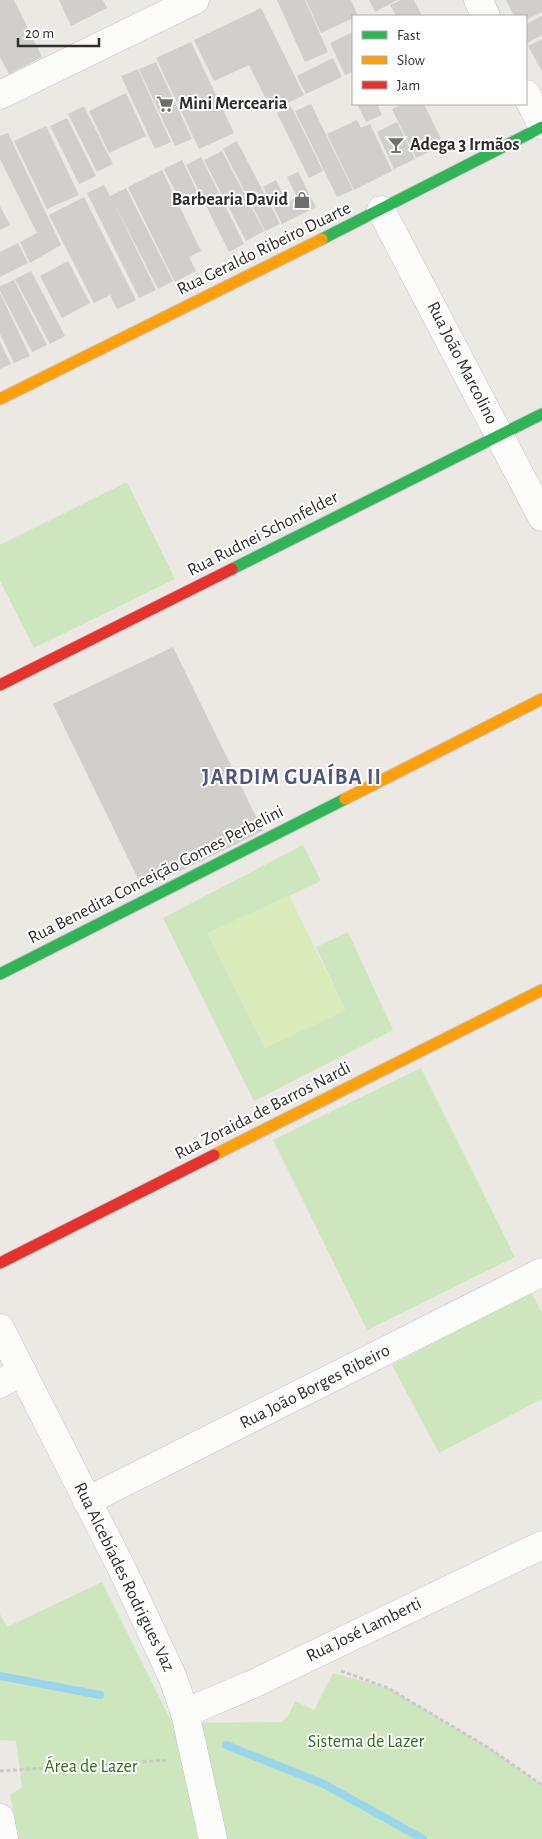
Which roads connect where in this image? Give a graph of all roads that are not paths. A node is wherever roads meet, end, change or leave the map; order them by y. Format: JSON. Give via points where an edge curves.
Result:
{"nodes":[{"id":1,"x":195,"y":0,"type":"edge"},
{"id":2,"x":478,"y":0,"type":"edge"},
{"id":3,"x":486,"y":15,"type":"edge"},
{"id":4,"x":0,"y":95,"type":"edge"},
{"id":5,"x":527,"y":96,"type":"edge"},
{"id":6,"x":542,"y":126,"type":"edge"},
{"id":7,"x":381,"y":210,"type":"junction"},
{"id":8,"x":0,"y":399,"type":"edge"},
{"id":9,"x":542,"y":414,"type":"edge"},
{"id":10,"x":499,"y":435,"type":"junction"},
{"id":11,"x":542,"y":517,"type":"edge"},
{"id":12,"x":0,"y":685,"type":"edge"},
{"id":13,"x":542,"y":699,"type":"edge"},
{"id":14,"x":0,"y":974,"type":"edge"},
{"id":15,"x":542,"y":990,"type":"edge"},
{"id":16,"x":0,"y":1263,"type":"edge"},
{"id":17,"x":542,"y":1272,"type":"edge"},
{"id":18,"x":0,"y":1328,"type":"edge"},
{"id":19,"x":11,"y":1378,"type":"edge"},
{"id":20,"x":87,"y":1501,"type":"junction"},
{"id":21,"x":542,"y":1545,"type":"edge"},
{"id":22,"x":185,"y":1713,"type":"junction"},
{"id":23,"x":0,"y":1818,"type":"edge"},
{"id":24,"x":4,"y":1839,"type":"edge"},
{"id":25,"x":213,"y":1839,"type":"edge"}],
"edges":[{"from":1,"to":4,"type":"street"},
{"from":2,"to":3,"type":"street"},
{"from":5,"to":6,"type":"street"},
{"from":6,"to":7,"type":"street","name":"Rua Geraldo Ribeiro Duarte"},
{"from":7,"to":8,"type":"street","name":"Rua Geraldo Ribeiro Duarte"},
{"from":7,"to":10,"type":"street","name":"Rua João Marcolino"},
{"from":9,"to":10,"type":"street","name":"Rua Rudnei Schonfelder"},
{"from":10,"to":11,"type":"street","name":"Rua João Marcolino"},
{"from":10,"to":12,"type":"street","name":"Rua Rudnei Schonfelder"},
{"from":13,"to":14,"type":"street","name":"Rua Benedita Conceição Gomes Perbelini"},
{"from":15,"to":16,"type":"street","name":"Rua Zoraida de Barros Nardi"},
{"from":17,"to":20,"type":"street","name":"Rua João Borges Ribeiro"},
{"from":18,"to":19,"type":"street","name":"Rua Alcebíades Rodrigues Vaz"},
{"from":19,"to":20,"type":"street","name":"Rua Alcebíades Rodrigues Vaz"},
{"from":20,"to":22,"type":"street","name":"Rua Alcebíades Rodrigues Vaz","via":[[173,1678]]},
{"from":21,"to":22,"type":"street","name":"Rua José Lamberti","via":[[251,1685]]},
{"from":22,"to":25,"type":"street","name":"Rua Alcebíades Rodrigues Vaz"},
{"from":23,"to":24,"type":"street"}]}
